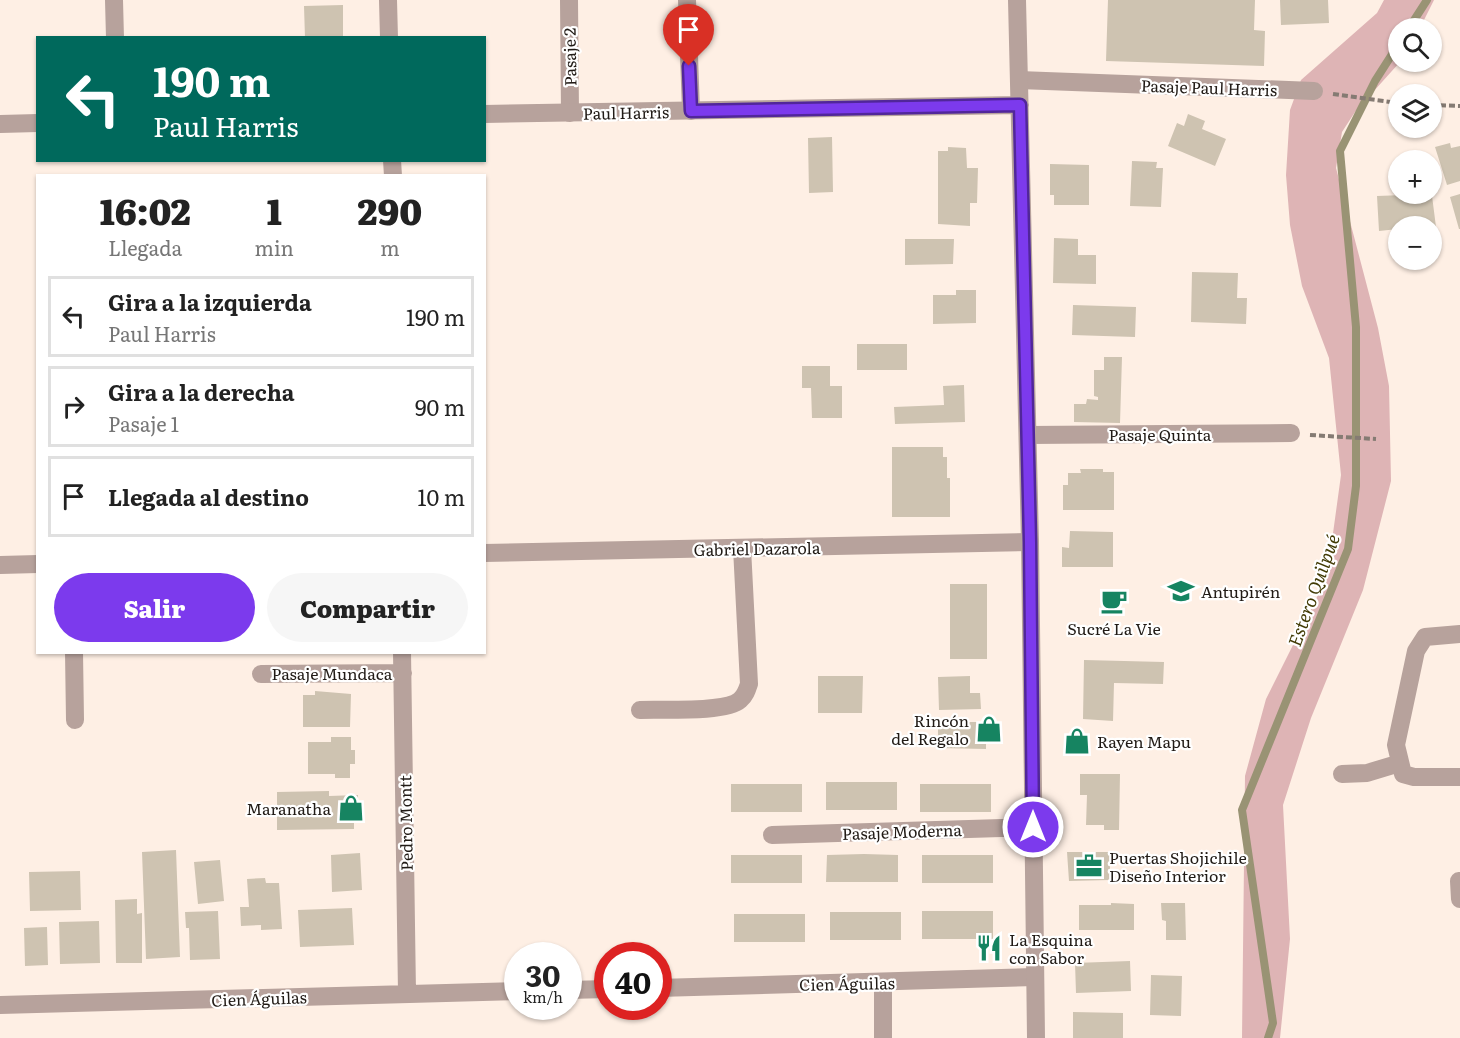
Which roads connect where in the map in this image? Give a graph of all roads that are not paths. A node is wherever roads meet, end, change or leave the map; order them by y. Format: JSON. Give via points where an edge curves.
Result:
{"nodes":[{"id":1,"x":114,"y":0,"type":"edge"},
{"id":2,"x":388,"y":0,"type":"edge"},
{"id":3,"x":569,"y":0,"type":"edge"},
{"id":4,"x":687,"y":0,"type":"edge"},
{"id":5,"x":1017,"y":0,"type":"edge"},
{"id":6,"x":115,"y":36,"type":"edge"},
{"id":7,"x":389,"y":36,"type":"edge"},
{"id":8,"x":1019,"y":80,"type":"junction"},
{"id":9,"x":1314,"y":91,"type":"road end"},
{"id":10,"x":1020,"y":105,"type":"junction"},
{"id":11,"x":691,"y":111,"type":"junction"},
{"id":12,"x":570,"y":113,"type":"junction"},
{"id":13,"x":486,"y":114,"type":"edge"},
{"id":14,"x":0,"y":123,"type":"edge"},
{"id":15,"x":36,"y":123,"type":"edge"},
{"id":16,"x":1291,"y":433,"type":"dead end"},
{"id":17,"x":1028,"y":435,"type":"junction"},
{"id":18,"x":1030,"y":542,"type":"junction"},
{"id":19,"x":742,"y":548,"type":"junction"},
{"id":20,"x":486,"y":553,"type":"edge"},
{"id":21,"x":36,"y":564,"type":"edge"},
{"id":22,"x":0,"y":565,"type":"edge"},
{"id":23,"x":1460,"y":634,"type":"edge"},
{"id":24,"x":74,"y":654,"type":"edge"},
{"id":25,"x":402,"y":654,"type":"edge"},
{"id":26,"x":403,"y":673,"type":"junction"},
{"id":27,"x":261,"y":674,"type":"dead end"},
{"id":28,"x":640,"y":710,"type":"dead end"},
{"id":29,"x":75,"y":720,"type":"dead end"},
{"id":30,"x":1400,"y":763,"type":"junction"},
{"id":31,"x":1342,"y":774,"type":"dead end"},
{"id":32,"x":1460,"y":777,"type":"edge"},
{"id":33,"x":1033,"y":827,"type":"junction"},
{"id":34,"x":772,"y":835,"type":"dead end"},
{"id":35,"x":1035,"y":977,"type":"junction"},
{"id":36,"x":883,"y":982,"type":"junction"},
{"id":37,"x":672,"y":988,"type":"edge"},
{"id":38,"x":504,"y":991,"type":"edge"},
{"id":39,"x":407,"y":993,"type":"junction"},
{"id":40,"x":0,"y":1005,"type":"edge"},
{"id":41,"x":883,"y":1038,"type":"edge"},
{"id":42,"x":1036,"y":1038,"type":"edge"}],
"edges":[{"from":1,"to":6,"type":"street"},
{"from":2,"to":7,"type":"street"},
{"from":3,"to":12,"type":"street","name":"Pasaje 2"},
{"from":4,"to":11,"type":"street"},
{"from":5,"to":8,"type":"street"},
{"from":8,"to":9,"type":"street","name":"Pasaje Paul Harris"},
{"from":8,"to":10,"type":"street"},
{"from":10,"to":11,"type":"street","name":"Paul Harris"},
{"from":10,"to":17,"type":"street"},
{"from":11,"to":12,"type":"street","name":"Paul Harris"},
{"from":12,"to":13,"type":"street","name":"Paul Harris"},
{"from":14,"to":15,"type":"street"},
{"from":16,"to":17,"type":"street","name":"Pasaje Quinta"},
{"from":17,"to":18,"type":"street"},
{"from":18,"to":19,"type":"street","name":"Gabriel Dazarola"},
{"from":18,"to":33,"type":"street"},
{"from":19,"to":20,"type":"street","name":"Gabriel Dazarola"},
{"from":19,"to":28,"type":"street","via":[[749,684],[746,693],[740,701],[724,707]]},
{"from":21,"to":22,"type":"street"},
{"from":23,"to":30,"type":"street","via":[[1425,637],[1416,651],[1396,745]]},
{"from":24,"to":29,"type":"street"},
{"from":25,"to":26,"type":"street","name":"Pedro Montt"},
{"from":26,"to":27,"type":"street","name":"Pasaje Mundaca"},
{"from":26,"to":39,"type":"street","name":"Pedro Montt"},
{"from":30,"to":31,"type":"street","via":[[1367,773]]},
{"from":30,"to":32,"type":"street","via":[[1403,774],[1414,777]]},
{"from":33,"to":34,"type":"street","name":"Pasaje Moderna"},
{"from":33,"to":35,"type":"street"},
{"from":35,"to":36,"type":"street","name":"Cien Águilas"},
{"from":35,"to":42,"type":"street"},
{"from":36,"to":37,"type":"street","name":"Cien Águilas"},
{"from":36,"to":41,"type":"street"},
{"from":38,"to":39,"type":"street","name":"Cien Águilas"},
{"from":39,"to":40,"type":"street","name":"Cien Águilas"}]}
